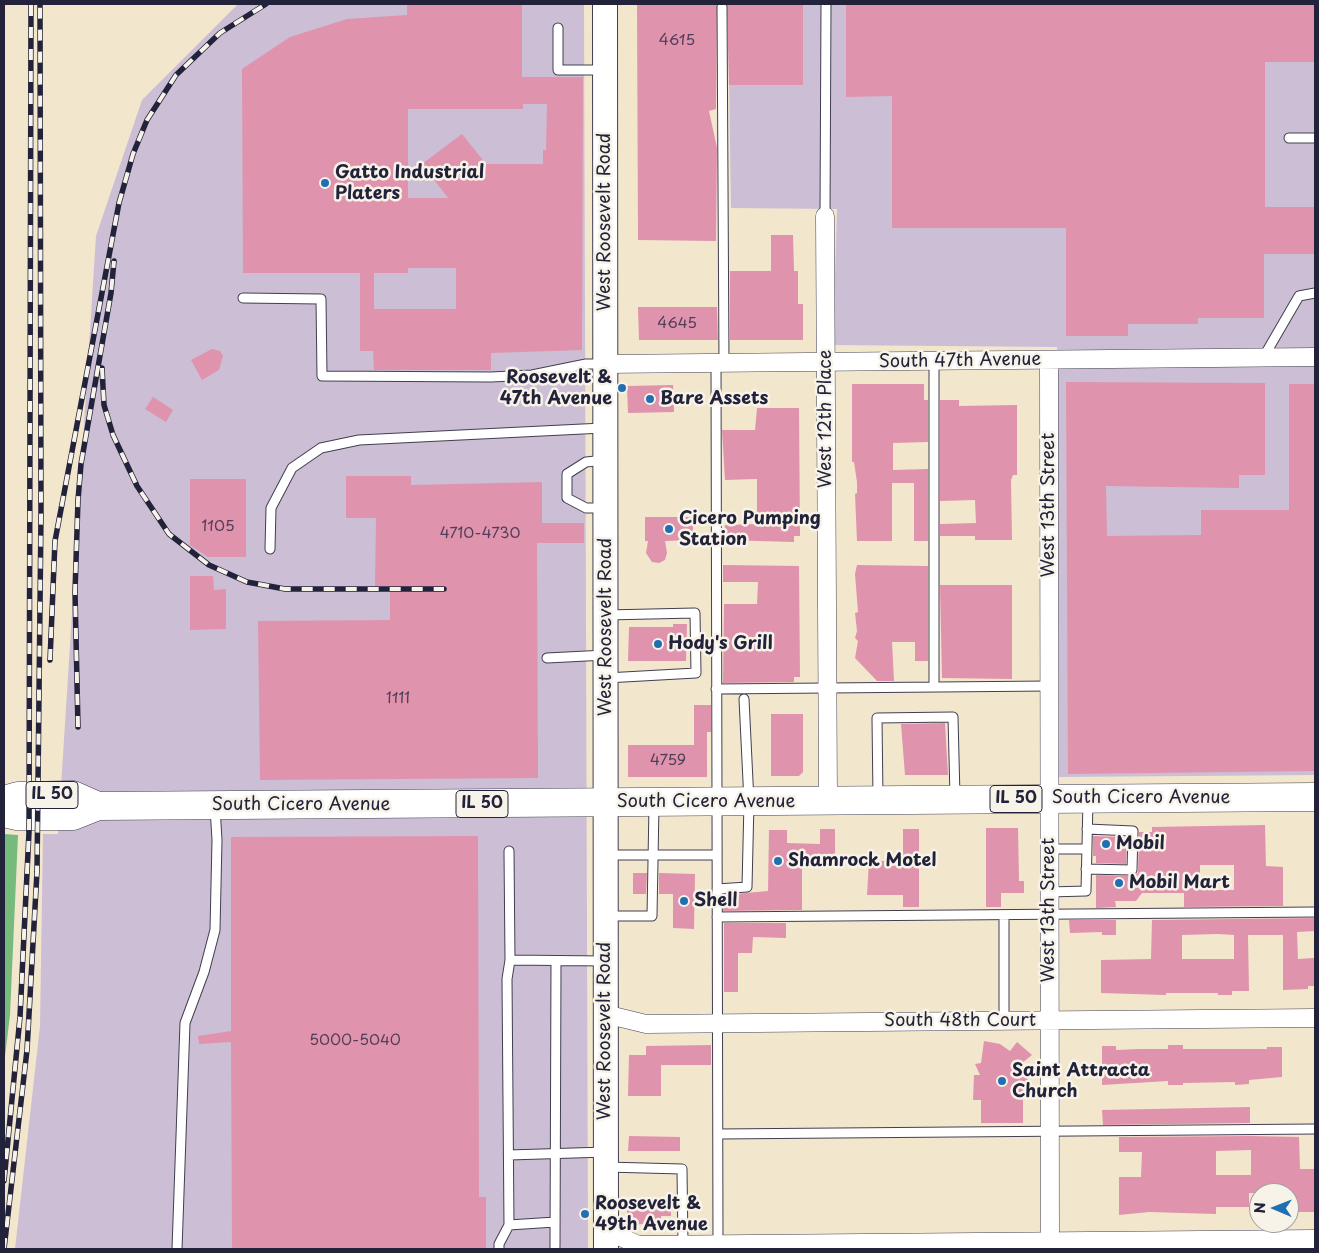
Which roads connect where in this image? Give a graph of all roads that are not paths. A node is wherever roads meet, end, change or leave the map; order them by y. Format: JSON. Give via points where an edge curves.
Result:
{"nodes":[{"id":1,"x":605,"y":4,"type":"edge"},
{"id":2,"x":826,"y":4,"type":"edge"},
{"id":3,"x":722,"y":7,"type":"dead end"},
{"id":4,"x":558,"y":28,"type":"dead end"},
{"id":5,"x":605,"y":70,"type":"junction"},
{"id":6,"x":1289,"y":138,"type":"dead end"},
{"id":7,"x":1315,"y":138,"type":"edge"},
{"id":8,"x":825,"y":216,"type":"joint"},
{"id":9,"x":1315,"y":293,"type":"edge"},
{"id":10,"x":243,"y":298,"type":"dead end"},
{"id":11,"x":1315,"y":357,"type":"edge"},
{"id":12,"x":1263,"y":358,"type":"junction"},
{"id":13,"x":1049,"y":360,"type":"junction"},
{"id":14,"x":934,"y":361,"type":"junction"},
{"id":15,"x":825,"y":362,"type":"junction"},
{"id":16,"x":720,"y":363,"type":"junction"},
{"id":17,"x":605,"y":364,"type":"junction"},
{"id":18,"x":606,"y":428,"type":"junction"},
{"id":19,"x":606,"y":460,"type":"junction"},
{"id":20,"x":606,"y":508,"type":"junction"},
{"id":21,"x":270,"y":549,"type":"dead end"},
{"id":22,"x":606,"y":615,"type":"junction"},
{"id":23,"x":606,"y":655,"type":"junction"},
{"id":24,"x":548,"y":658,"type":"dead end"},
{"id":25,"x":606,"y":678,"type":"junction"},
{"id":26,"x":934,"y":686,"type":"junction"},
{"id":27,"x":1049,"y":686,"type":"junction"},
{"id":28,"x":827,"y":687,"type":"junction"},
{"id":29,"x":716,"y":689,"type":"junction"},
{"id":30,"x":744,"y":699,"type":"dead end"},
{"id":31,"x":1315,"y":797,"type":"edge"},
{"id":32,"x":1049,"y":799,"type":"junction"},
{"id":33,"x":1088,"y":799,"type":"junction"},
{"id":34,"x":4,"y":800,"type":"edge"},
{"id":35,"x":878,"y":800,"type":"junction"},
{"id":36,"x":955,"y":800,"type":"junction"},
{"id":37,"x":828,"y":801,"type":"junction"},
{"id":38,"x":606,"y":802,"type":"junction"},
{"id":39,"x":654,"y":802,"type":"junction"},
{"id":40,"x":717,"y":802,"type":"junction"},
{"id":41,"x":749,"y":802,"type":"junction"},
{"id":42,"x":214,"y":805,"type":"junction"},
{"id":43,"x":98,"y":806,"type":"junction"},
{"id":44,"x":4,"y":813,"type":"edge"},
{"id":45,"x":1087,"y":829,"type":"junction"},
{"id":46,"x":1049,"y":849,"type":"junction"},
{"id":47,"x":1087,"y":849,"type":"junction"},
{"id":48,"x":509,"y":851,"type":"dead end"},
{"id":49,"x":605,"y":855,"type":"junction"},
{"id":50,"x":653,"y":855,"type":"junction"},
{"id":51,"x":717,"y":855,"type":"junction"},
{"id":52,"x":1086,"y":869,"type":"junction"},
{"id":53,"x":717,"y":889,"type":"junction"},
{"id":54,"x":1049,"y":892,"type":"junction"},
{"id":55,"x":1315,"y":912,"type":"edge"},
{"id":56,"x":1049,"y":914,"type":"junction"},
{"id":57,"x":1004,"y":915,"type":"junction"},
{"id":58,"x":605,"y":916,"type":"junction"},
{"id":59,"x":717,"y":917,"type":"junction"},
{"id":60,"x":510,"y":960,"type":"junction"},
{"id":61,"x":556,"y":961,"type":"junction"},
{"id":62,"x":605,"y":961,"type":"junction"},
{"id":63,"x":605,"y":1014,"type":"junction"},
{"id":64,"x":1315,"y":1018,"type":"edge"},
{"id":65,"x":1049,"y":1020,"type":"junction"},
{"id":66,"x":1004,"y":1021,"type":"junction"},
{"id":67,"x":717,"y":1023,"type":"junction"},
{"id":68,"x":1315,"y":1129,"type":"edge"},
{"id":69,"x":1050,"y":1132,"type":"junction"},
{"id":70,"x":718,"y":1134,"type":"junction"},
{"id":71,"x":509,"y":1155,"type":"junction"},
{"id":72,"x":556,"y":1155,"type":"junction"},
{"id":73,"x":606,"y":1160,"type":"junction"},
{"id":74,"x":555,"y":1222,"type":"junction"},
{"id":75,"x":509,"y":1225,"type":"junction"},
{"id":76,"x":606,"y":1240,"type":"edge"},
{"id":77,"x":1315,"y":1240,"type":"edge"},
{"id":78,"x":683,"y":1244,"type":"junction"},
{"id":79,"x":1050,"y":1245,"type":"edge"},
{"id":80,"x":554,"y":1247,"type":"dead end"},
{"id":81,"x":718,"y":1247,"type":"edge"},
{"id":82,"x":177,"y":1249,"type":"edge"},
{"id":83,"x":499,"y":1249,"type":"edge"}],
"edges":[{"from":1,"to":5,"type":"main road","name":"West Roosevelt Road"},
{"from":2,"to":8,"type":"lane"},
{"from":3,"to":16,"type":"lane"},
{"from":4,"to":5,"type":"lane","via":[[558,70]]},
{"from":5,"to":17,"type":"main road","name":"West Roosevelt Road"},
{"from":6,"to":7,"type":"lane"},
{"from":8,"to":15,"type":"street","name":"West 12th Place"},
{"from":9,"to":12,"type":"lane","via":[[1299,296]]},
{"from":10,"to":17,"type":"lane","via":[[321,298],[322,376],[491,377],[532,375],[586,364]]},
{"from":11,"to":12,"type":"street","name":"South 47th Avenue"},
{"from":12,"to":13,"type":"street","name":"South 47th Avenue"},
{"from":13,"to":14,"type":"street","name":"South 47th Avenue"},
{"from":13,"to":27,"type":"street","name":"West 13th Street"},
{"from":14,"to":15,"type":"street","name":"South 47th Avenue"},
{"from":14,"to":26,"type":"lane"},
{"from":15,"to":16,"type":"street","name":"South 47th Avenue"},
{"from":15,"to":28,"type":"street","name":"West 12th Place"},
{"from":16,"to":17,"type":"street","name":"South 47th Avenue"},
{"from":16,"to":29,"type":"lane"},
{"from":17,"to":18,"type":"main road","name":"West Roosevelt Road"},
{"from":18,"to":19,"type":"main road","name":"West Roosevelt Road"},
{"from":18,"to":21,"type":"lane","via":[[359,440],[321,448],[292,468],[271,508]]},
{"from":19,"to":20,"type":"main road","name":"West Roosevelt Road"},
{"from":19,"to":20,"type":"lane","via":[[586,462],[567,474],[567,498],[586,508]]},
{"from":20,"to":22,"type":"main road","name":"West Roosevelt Road"},
{"from":22,"to":23,"type":"main road","name":"West Roosevelt Road"},
{"from":22,"to":25,"type":"lane","via":[[695,613],[696,673]]},
{"from":23,"to":24,"type":"lane"},
{"from":23,"to":25,"type":"main road","name":"West Roosevelt Road"},
{"from":25,"to":38,"type":"main road","name":"West Roosevelt Road"},
{"from":26,"to":27,"type":"lane"},
{"from":26,"to":28,"type":"lane"},
{"from":27,"to":32,"type":"street","name":"West 13th Street"},
{"from":28,"to":29,"type":"lane"},
{"from":28,"to":37,"type":"street","name":"West 12th Place"},
{"from":29,"to":40,"type":"lane"},
{"from":30,"to":41,"type":"lane"},
{"from":31,"to":33,"type":"main road","name":"South Cicero Avenue","number":"IL 50"},
{"from":32,"to":33,"type":"main road","name":"South Cicero Avenue","number":"IL 50"},
{"from":32,"to":36,"type":"main road","name":"South Cicero Avenue","number":"IL 50"},
{"from":32,"to":46,"type":"street","name":"West 13th Street"},
{"from":33,"to":45,"type":"lane"},
{"from":34,"to":43,"type":"main road","name":"South Cicero Avenue","number":"IL 50","via":[[18,796],[73,795]]},
{"from":35,"to":36,"type":"main road","name":"South Cicero Avenue","number":"IL 50"},
{"from":35,"to":36,"type":"lane","via":[[877,718],[953,717]]},
{"from":35,"to":37,"type":"main road","name":"South Cicero Avenue","number":"IL 50"},
{"from":37,"to":41,"type":"main road","name":"South Cicero Avenue","number":"IL 50"},
{"from":38,"to":39,"type":"main road","name":"South Cicero Avenue","number":"IL 50"},
{"from":38,"to":42,"type":"main road","name":"South Cicero Avenue","number":"IL 50"},
{"from":38,"to":49,"type":"main road","name":"West Roosevelt Road"},
{"from":39,"to":40,"type":"main road","name":"South Cicero Avenue","number":"IL 50"},
{"from":39,"to":50,"type":"lane"},
{"from":40,"to":41,"type":"main road","name":"South Cicero Avenue","number":"IL 50"},
{"from":40,"to":51,"type":"lane"},
{"from":41,"to":53,"type":"lane","via":[[747,887]]},
{"from":42,"to":43,"type":"main road","name":"South Cicero Avenue","number":"IL 50"},
{"from":42,"to":82,"type":"lane","via":[[217,840],[215,930],[185,1023]]},
{"from":43,"to":44,"type":"main road","name":"South Cicero Avenue","number":"IL 50","via":[[73,816]]},
{"from":45,"to":47,"type":"lane"},
{"from":45,"to":52,"type":"lane","via":[[1133,831],[1132,870]]},
{"from":46,"to":47,"type":"lane"},
{"from":46,"to":54,"type":"street","name":"West 13th Street"},
{"from":47,"to":52,"type":"lane"},
{"from":48,"to":60,"type":"lane"},
{"from":49,"to":50,"type":"lane"},
{"from":49,"to":58,"type":"main road","name":"West Roosevelt Road"},
{"from":50,"to":51,"type":"lane"},
{"from":50,"to":58,"type":"lane","via":[[652,916]]},
{"from":51,"to":53,"type":"lane"},
{"from":52,"to":54,"type":"lane","via":[[1086,891]]},
{"from":53,"to":59,"type":"lane"},
{"from":54,"to":56,"type":"street","name":"West 13th Street"},
{"from":55,"to":56,"type":"lane"},
{"from":56,"to":57,"type":"lane"},
{"from":56,"to":65,"type":"street","name":"West 13th Street"},
{"from":57,"to":59,"type":"lane"},
{"from":57,"to":66,"type":"lane"},
{"from":58,"to":62,"type":"main road","name":"West Roosevelt Road"},
{"from":59,"to":67,"type":"lane"},
{"from":60,"to":61,"type":"lane"},
{"from":60,"to":71,"type":"lane","via":[[507,980]]},
{"from":61,"to":62,"type":"lane"},
{"from":61,"to":72,"type":"lane"},
{"from":62,"to":63,"type":"main road","name":"West Roosevelt Road"},
{"from":63,"to":67,"type":"street","name":"South 48th Court","via":[[646,1024]]},
{"from":63,"to":73,"type":"main road","name":"West Roosevelt Road"},
{"from":64,"to":65,"type":"street","name":"South 48th Court"},
{"from":65,"to":66,"type":"street","name":"South 48th Court"},
{"from":65,"to":69,"type":"street","name":"West 13th Street"},
{"from":66,"to":67,"type":"street","name":"South 48th Court"},
{"from":67,"to":70,"type":"lane"},
{"from":68,"to":69,"type":"lane"},
{"from":69,"to":70,"type":"lane"},
{"from":69,"to":79,"type":"street","name":"West 13th Street"},
{"from":70,"to":81,"type":"lane"},
{"from":71,"to":72,"type":"lane"},
{"from":71,"to":75,"type":"lane"},
{"from":72,"to":73,"type":"lane"},
{"from":72,"to":74,"type":"lane"},
{"from":73,"to":76,"type":"main road","name":"West Roosevelt Road"},
{"from":73,"to":78,"type":"lane","via":[[682,1169]]},
{"from":74,"to":75,"type":"lane"},
{"from":74,"to":80,"type":"lane"},
{"from":75,"to":83,"type":"lane"},
{"from":76,"to":78,"type":"street","via":[[638,1245]]},
{"from":77,"to":79,"type":"street"},
{"from":78,"to":81,"type":"street"},
{"from":79,"to":81,"type":"street"}]}
